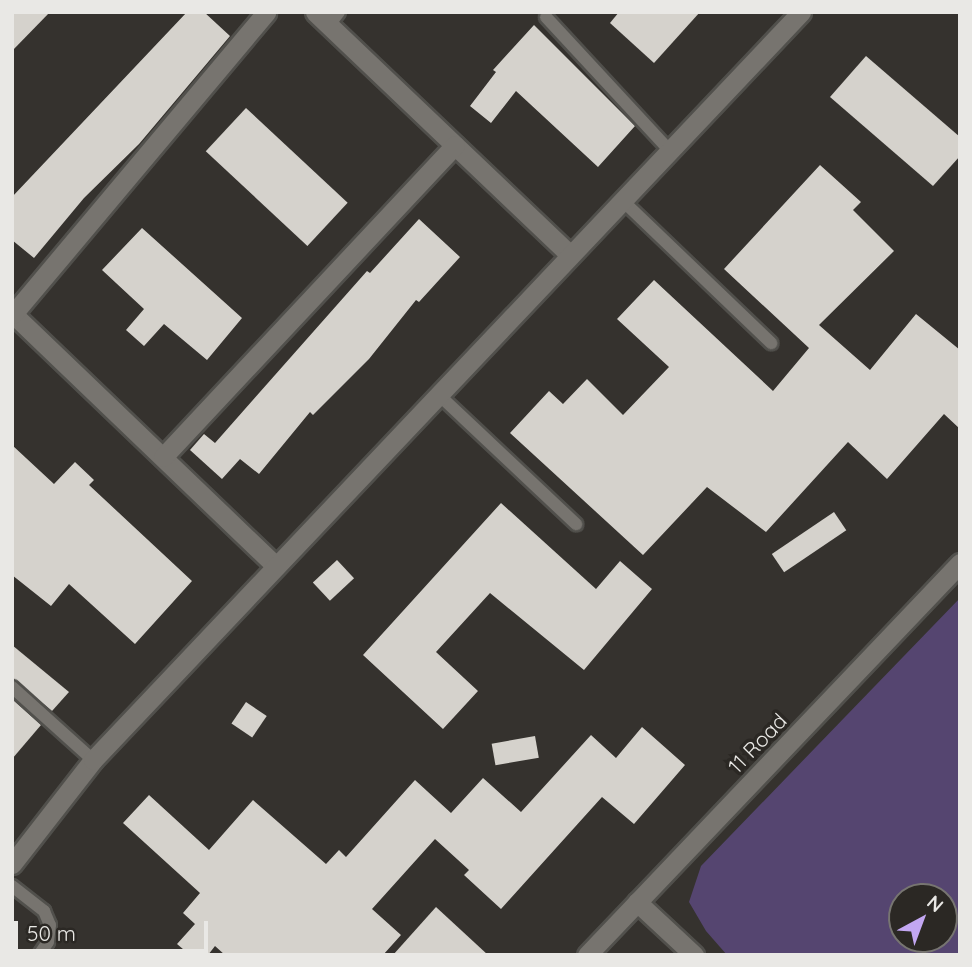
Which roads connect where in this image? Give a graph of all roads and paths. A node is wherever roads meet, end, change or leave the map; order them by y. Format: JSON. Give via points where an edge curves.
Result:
{"nodes":[{"id":1,"x":266,"y":12,"type":"edge"},
{"id":2,"x":801,"y":12,"type":"edge"},
{"id":3,"x":328,"y":16,"type":"edge"},
{"id":4,"x":546,"y":17,"type":"dead end"},
{"id":5,"x":455,"y":145,"type":"junction"},
{"id":6,"x":669,"y":150,"type":"junction"},
{"id":7,"x":622,"y":200,"type":"junction"},
{"id":8,"x":570,"y":255,"type":"junction"},
{"id":9,"x":13,"y":313,"type":"edge"},
{"id":10,"x":771,"y":343,"type":"dead end"},
{"id":11,"x":438,"y":394,"type":"junction"},
{"id":12,"x":163,"y":457,"type":"junction"},
{"id":13,"x":576,"y":524,"type":"dead end"},
{"id":14,"x":960,"y":563,"type":"edge"},
{"id":15,"x":275,"y":565,"type":"junction"},
{"id":16,"x":12,"y":687,"type":"edge"},
{"id":17,"x":93,"y":760,"type":"junction"},
{"id":18,"x":12,"y":864,"type":"edge"},
{"id":19,"x":12,"y":886,"type":"edge"},
{"id":20,"x":637,"y":902,"type":"junction"},
{"id":21,"x":39,"y":955,"type":"edge"},
{"id":22,"x":587,"y":955,"type":"edge"},
{"id":23,"x":694,"y":955,"type":"edge"}],
"edges":[{"from":1,"to":9,"type":"street"},
{"from":2,"to":6,"type":"street"},
{"from":3,"to":5,"type":"street"},
{"from":4,"to":6,"type":"lane"},
{"from":5,"to":8,"type":"street"},
{"from":5,"to":12,"type":"street"},
{"from":6,"to":7,"type":"street"},
{"from":7,"to":8,"type":"street"},
{"from":7,"to":10,"type":"lane"},
{"from":8,"to":11,"type":"street"},
{"from":9,"to":12,"type":"street"},
{"from":11,"to":13,"type":"lane"},
{"from":11,"to":15,"type":"street"},
{"from":12,"to":15,"type":"street"},
{"from":14,"to":20,"type":"street","name":"11 Road"},
{"from":15,"to":17,"type":"street"},
{"from":16,"to":17,"type":"lane"},
{"from":17,"to":18,"type":"street"},
{"from":19,"to":21,"type":"lane","via":[[44,911],[50,925],[48,942]]},
{"from":20,"to":22,"type":"street","name":"11 Road"},
{"from":20,"to":23,"type":"street"}]}
